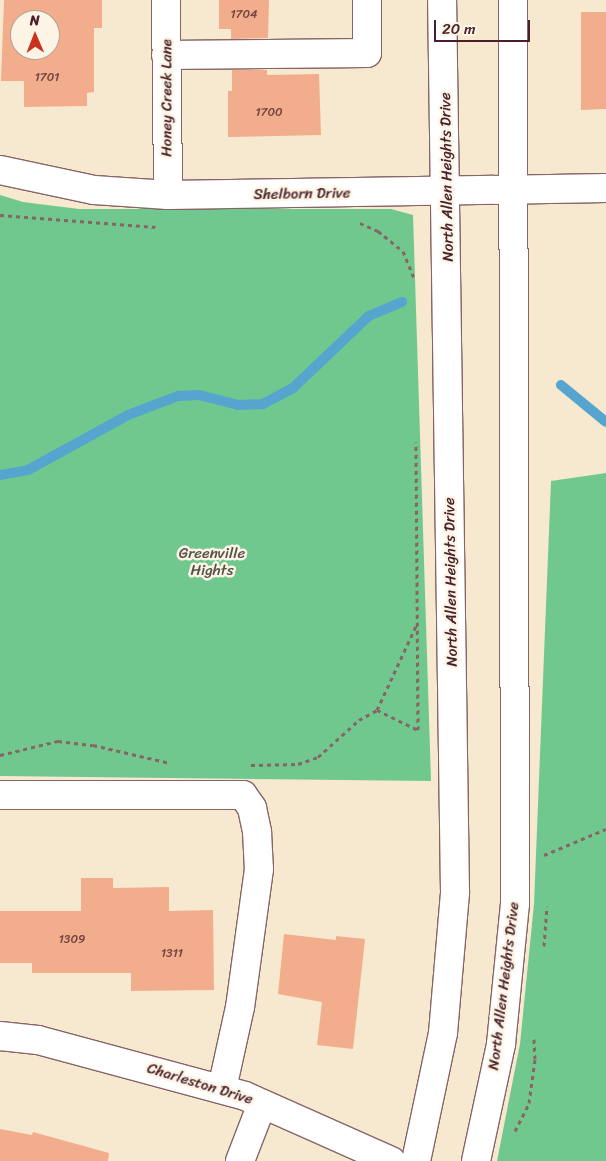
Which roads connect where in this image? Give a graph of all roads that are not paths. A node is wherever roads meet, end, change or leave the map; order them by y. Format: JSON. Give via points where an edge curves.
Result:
{"nodes":[{"id":1,"x":166,"y":0,"type":"edge"},
{"id":2,"x":367,"y":0,"type":"edge"},
{"id":3,"x":442,"y":0,"type":"edge"},
{"id":4,"x":513,"y":0,"type":"edge"},
{"id":5,"x":166,"y":56,"type":"junction"},
{"id":6,"x":0,"y":170,"type":"edge"},
{"id":7,"x":606,"y":188,"type":"edge"},
{"id":8,"x":514,"y":191,"type":"junction"},
{"id":9,"x":447,"y":192,"type":"junction"},
{"id":10,"x":168,"y":195,"type":"junction"},
{"id":11,"x":0,"y":795,"type":"edge"},
{"id":12,"x":0,"y":1036,"type":"edge"},
{"id":13,"x":222,"y":1089,"type":"junction"},
{"id":14,"x":262,"y":1104,"type":"junction"},
{"id":15,"x":240,"y":1161,"type":"edge"},
{"id":16,"x":391,"y":1161,"type":"edge"},
{"id":17,"x":416,"y":1161,"type":"edge"},
{"id":18,"x":476,"y":1161,"type":"edge"}],
"edges":[{"from":1,"to":5,"type":"main road","name":"Honey Creek Lane"},
{"from":2,"to":5,"type":"main road","via":[[367,53]]},
{"from":3,"to":9,"type":"main road","name":"North Allen Heights Drive"},
{"from":4,"to":8,"type":"main road","name":"North Allen Heights Drive"},
{"from":5,"to":10,"type":"main road","name":"Honey Creek Lane"},
{"from":6,"to":10,"type":"main road","name":"Shelborn Drive","via":[[94,190]]},
{"from":7,"to":8,"type":"main road","name":"Shelborn Drive"},
{"from":8,"to":9,"type":"main road","name":"Shelborn Drive"},
{"from":8,"to":18,"type":"main road","name":"North Allen Heights Drive","via":[[515,904],[501,1044]]},
{"from":9,"to":10,"type":"main road","name":"Shelborn Drive"},
{"from":9,"to":17,"type":"main road","name":"North Allen Heights Drive","via":[[455,892],[443,1033]]},
{"from":11,"to":13,"type":"main road","via":[[243,795],[252,808],[259,869],[240,1007]]},
{"from":12,"to":13,"type":"main road","name":"Charleston Drive","via":[[38,1040]]},
{"from":13,"to":14,"type":"main road","name":"Charleston Drive"},
{"from":14,"to":15,"type":"main road"},
{"from":14,"to":16,"type":"main road","name":"Charleston Drive"}]}
